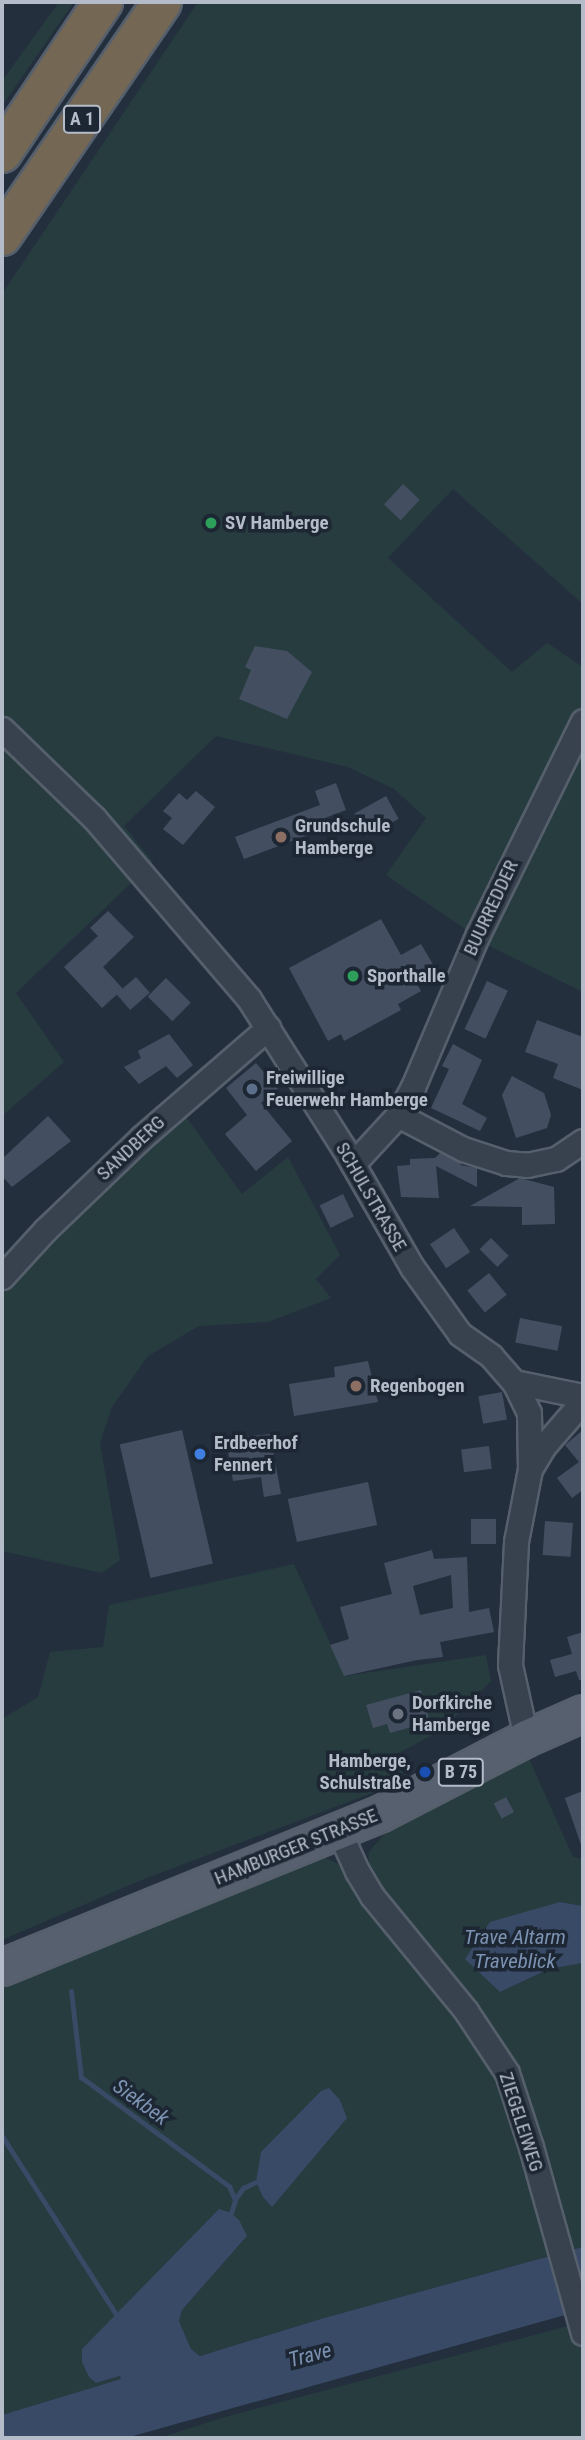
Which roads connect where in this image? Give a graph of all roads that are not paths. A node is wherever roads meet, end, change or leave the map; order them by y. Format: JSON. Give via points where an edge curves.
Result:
{"nodes":[{"id":1,"x":103,"y":2,"type":"edge"},
{"id":2,"x":162,"y":2,"type":"edge"},
{"id":3,"x":2,"y":153,"type":"edge"},
{"id":4,"x":2,"y":236,"type":"edge"},
{"id":5,"x":583,"y":721,"type":"edge"},
{"id":6,"x":2,"y":729,"type":"edge"},
{"id":7,"x":268,"y":1028,"type":"junction"},
{"id":8,"x":397,"y":1115,"type":"junction"},
{"id":9,"x":583,"y":1142,"type":"edge"},
{"id":10,"x":354,"y":1164,"type":"junction"},
{"id":11,"x":2,"y":1277,"type":"edge"},
{"id":12,"x":514,"y":1382,"type":"junction"},
{"id":13,"x":583,"y":1399,"type":"edge"},
{"id":14,"x":530,"y":1469,"type":"junction"},
{"id":15,"x":583,"y":1713,"type":"edge"},
{"id":16,"x":526,"y":1738,"type":"junction"},
{"id":17,"x":339,"y":1830,"type":"junction"},
{"id":18,"x":2,"y":1967,"type":"edge"},
{"id":19,"x":583,"y":2333,"type":"edge"}],
"edges":[{"from":1,"to":3,"type":"highway","number":"A 1"},
{"from":2,"to":4,"type":"highway","number":"A 1"},
{"from":5,"to":8,"type":"street","name":"BUURREDDER","via":[[478,934]]},
{"from":6,"to":7,"type":"street","name":"SCHULSTRASSE","via":[[94,818],[249,999]]},
{"from":7,"to":10,"type":"street","name":"SCHULSTRASSE"},
{"from":7,"to":11,"type":"street","name":"SANDBERG","via":[[142,1137]]},
{"from":8,"to":9,"type":"street","via":[[463,1149],[506,1163],[527,1165],[556,1159]]},
{"from":8,"to":10,"type":"street","name":"BUURREDDER"},
{"from":10,"to":12,"type":"street","name":"SCHULSTRASSE","via":[[401,1250],[460,1334],[491,1356]]},
{"from":12,"to":13,"type":"street"},
{"from":12,"to":14,"type":"street","name":"SCHULSTRASSE","via":[[529,1413]]},
{"from":13,"to":14,"type":"street"},
{"from":14,"to":16,"type":"street","name":"SCHULSTRASSE","via":[[516,1542],[510,1626],[510,1665]]},
{"from":15,"to":16,"type":"main road","name":"HAMBURGER STRASSE","number":"B 75"},
{"from":16,"to":17,"type":"main road","name":"HAMBURGER STRASSE","number":"B 75","via":[[382,1813]]},
{"from":17,"to":18,"type":"main road","name":"HAMBURGER STRASSE","number":"B 75"},
{"from":17,"to":19,"type":"street","name":"ZIEGELEIWEG","via":[[372,1896],[496,2052],[516,2093]]}]}
